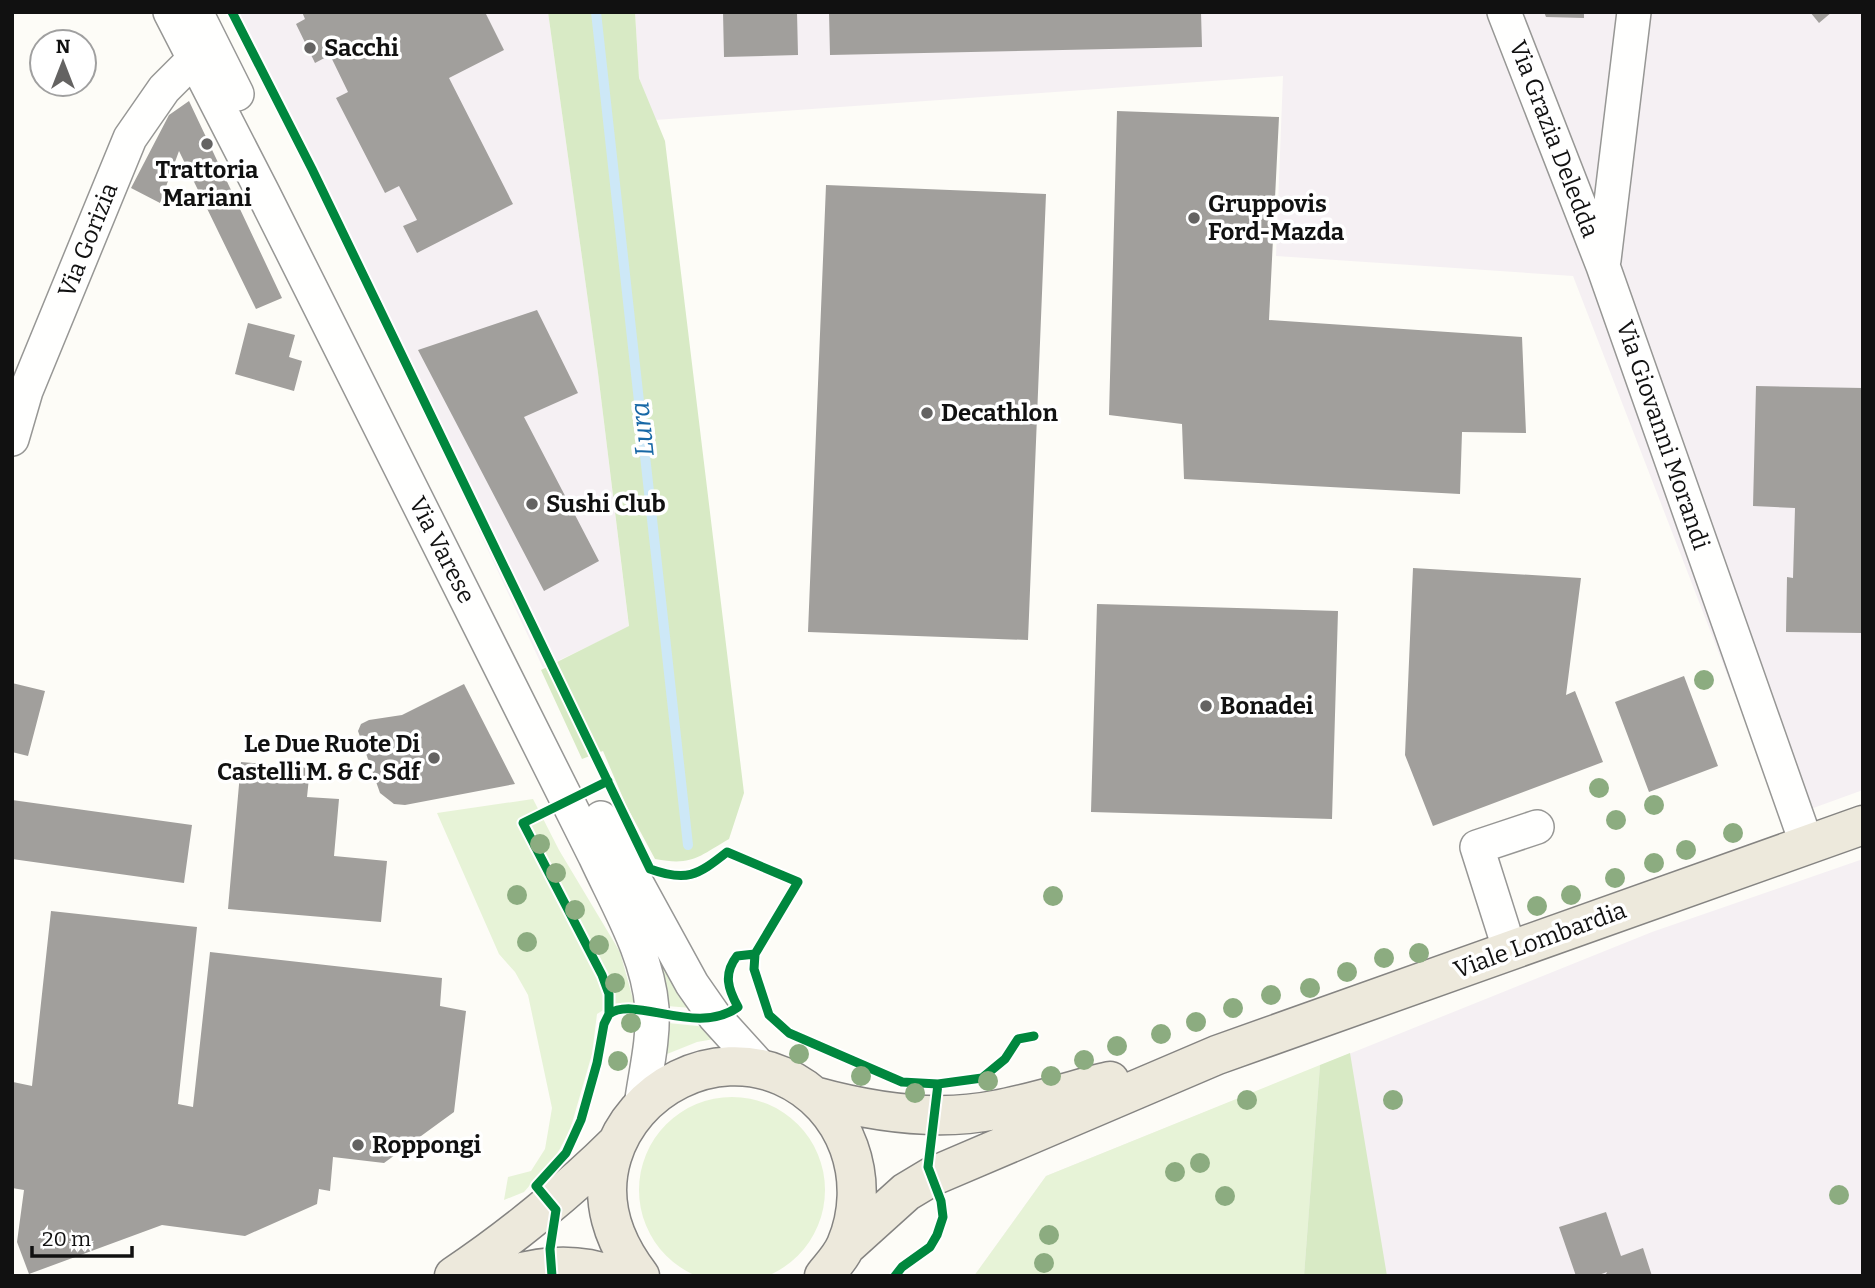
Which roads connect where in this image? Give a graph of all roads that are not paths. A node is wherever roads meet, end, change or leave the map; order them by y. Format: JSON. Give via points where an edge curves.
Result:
{"nodes":[{"id":1,"x":170,"y":12,"type":"edge"},
{"id":2,"x":196,"y":12,"type":"edge"},
{"id":3,"x":1504,"y":12,"type":"edge"},
{"id":4,"x":1634,"y":12,"type":"edge"},
{"id":5,"x":194,"y":59,"type":"junction"},
{"id":6,"x":1603,"y":266,"type":"junction"},
{"id":7,"x":12,"y":439,"type":"edge"},
{"id":8,"x":1863,"y":825,"type":"edge"},
{"id":9,"x":1537,"y":827,"type":"dead end"},
{"id":10,"x":1807,"y":845,"type":"junction"},
{"id":11,"x":1510,"y":951,"type":"junction"},
{"id":12,"x":1217,"y":1055,"type":"junction"},
{"id":13,"x":763,"y":1070,"type":"junction"},
{"id":14,"x":814,"y":1096,"type":"junction"},
{"id":15,"x":641,"y":1106,"type":"junction"},
{"id":16,"x":617,"y":1143,"type":"junction"},
{"id":17,"x":839,"y":1264,"type":"edge"},
{"id":18,"x":454,"y":1276,"type":"edge"},
{"id":19,"x":509,"y":1276,"type":"edge"},
{"id":20,"x":613,"y":1276,"type":"edge"},
{"id":21,"x":640,"y":1276,"type":"edge"}],
"edges":[{"from":1,"to":5,"type":"street","name":"Via Varese"},
{"from":2,"to":13,"type":"street","name":"Via Varese","via":[[615,847],[692,984]]},
{"from":3,"to":6,"type":"street","name":"Via Grazia Deledda"},
{"from":4,"to":6,"type":"street","name":"Via Giovanni Morandi"},
{"from":5,"to":7,"type":"street","name":"Via Gorizia","via":[[164,89],[130,138],[26,391]]},
{"from":5,"to":15,"type":"street","name":"Via Varese","via":[[632,937],[652,1012]]},
{"from":6,"to":10,"type":"street","name":"Via Giovanni Morandi"},
{"from":8,"to":10,"type":"main road","name":"Viale Lombardia"},
{"from":9,"to":11,"type":"street","via":[[1477,847]]},
{"from":10,"to":11,"type":"main road","name":"Viale Lombardia"},
{"from":11,"to":12,"type":"main road","name":"Viale Lombardia"},
{"from":12,"to":14,"type":"main road","name":"Viale Lombardia","via":[[974,1113],[890,1112]]},
{"from":12,"to":17,"type":"main road","name":"Viale Lombardia","via":[[932,1177],[896,1200]]},
{"from":13,"to":14,"type":"main road","via":[[781,1075]]},
{"from":13,"to":15,"type":"main road","via":[[741,1066],[697,1071],[657,1091]]},
{"from":14,"to":17,"type":"main road","via":[[842,1131],[856,1173],[855,1218]]},
{"from":15,"to":16,"type":"main road"},
{"from":16,"to":18,"type":"main road"},
{"from":16,"to":21,"type":"main road","via":[[608,1178],[609,1214],[615,1237]]},
{"from":19,"to":20,"type":"main road","via":[[551,1267],[599,1270]]}]}
